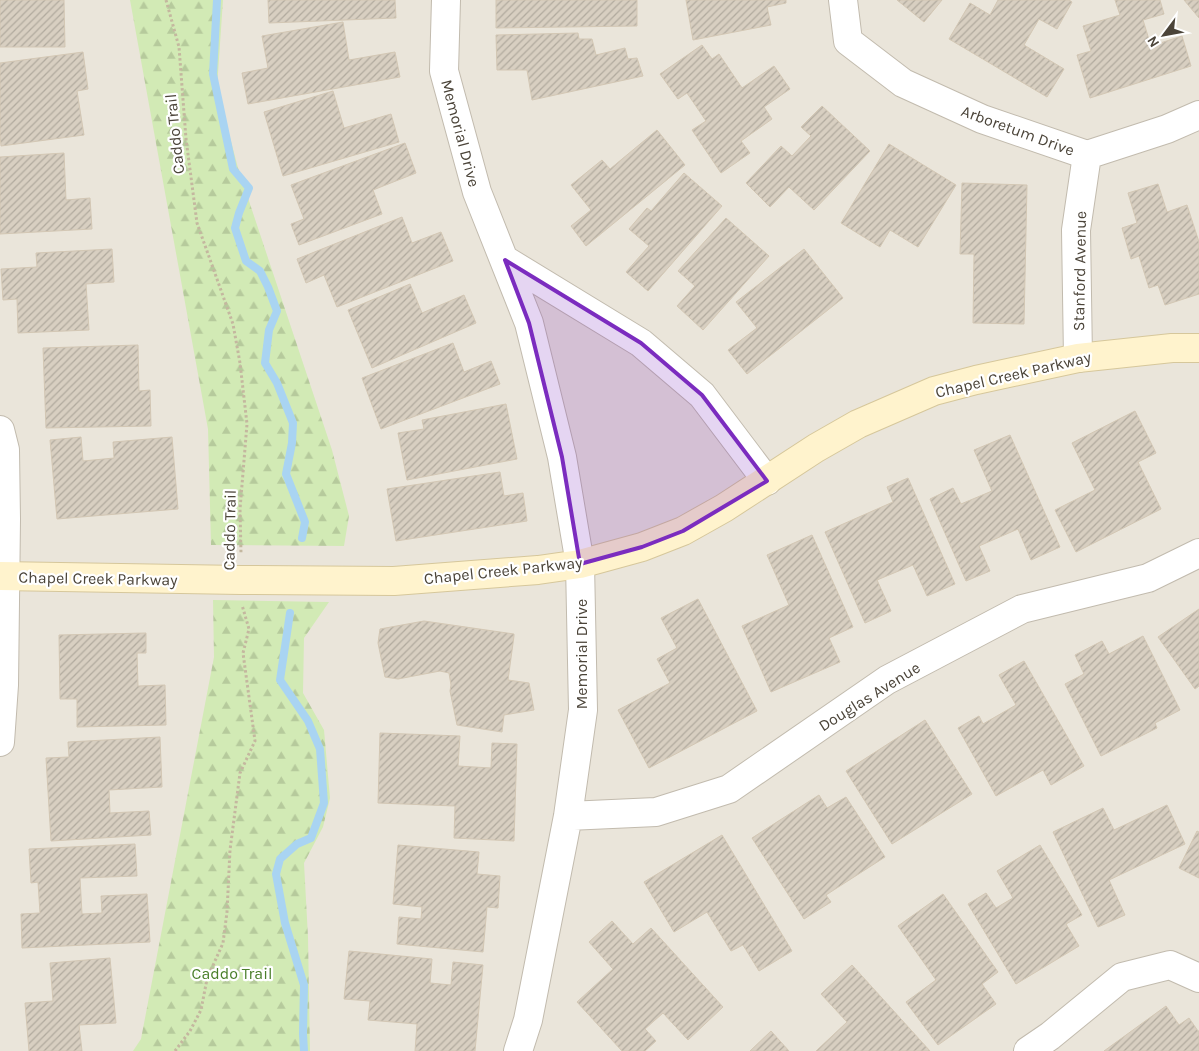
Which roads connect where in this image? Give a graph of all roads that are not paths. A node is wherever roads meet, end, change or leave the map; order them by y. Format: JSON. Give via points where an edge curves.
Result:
{"nodes":[{"id":1,"x":446,"y":0,"type":"edge"},
{"id":2,"x":843,"y":0,"type":"edge"},
{"id":3,"x":1199,"y":115,"type":"edge"},
{"id":4,"x":1087,"y":155,"type":"junction"},
{"id":5,"x":505,"y":260,"type":"junction"},
{"id":6,"x":1199,"y":348,"type":"edge"},
{"id":7,"x":1078,"y":358,"type":"junction"},
{"id":8,"x":0,"y":430,"type":"edge"},
{"id":9,"x":767,"y":481,"type":"junction"},
{"id":10,"x":1199,"y":553,"type":"edge"},
{"id":11,"x":580,"y":564,"type":"junction"},
{"id":12,"x":2,"y":576,"type":"edge"},
{"id":13,"x":0,"y":742,"type":"edge"},
{"id":14,"x":568,"y":816,"type":"junction"},
{"id":15,"x":1199,"y":978,"type":"edge"},
{"id":16,"x":518,"y":1051,"type":"edge"},
{"id":17,"x":1028,"y":1051,"type":"edge"}],
"edges":[{"from":1,"to":5,"type":"street","name":"Memorial Drive","via":[[444,70],[477,192]]},
{"from":2,"to":4,"type":"street","name":"Arboretum Drive","via":[[848,41],[903,83],[982,119]]},
{"from":3,"to":4,"type":"street","name":"Arboretum Drive"},
{"from":4,"to":7,"type":"street","name":"Stanford Avenue","via":[[1076,230]]},
{"from":5,"to":9,"type":"street","via":[[641,343],[702,395]]},
{"from":5,"to":11,"type":"street","name":"Memorial Drive","via":[[529,323],[562,457]]},
{"from":6,"to":7,"type":"street","name":"Chapel Creek Parkway"},
{"from":7,"to":9,"type":"street","name":"Chapel Creek Parkway","via":[[934,391],[858,424]]},
{"from":8,"to":12,"type":"street","via":[[5,450],[6,519]]},
{"from":9,"to":11,"type":"street","name":"Chapel Creek Parkway","via":[[683,531],[642,547]]},
{"from":10,"to":14,"type":"street","name":"Douglas Avenue","via":[[1148,578],[1022,609],[887,680],[729,790],[656,812]]},
{"from":11,"to":12,"type":"street","name":"Chapel Creek Parkway","via":[[394,581]]},
{"from":11,"to":14,"type":"street","name":"Memorial Drive","via":[[583,710]]},
{"from":12,"to":13,"type":"street","via":[[4,685]]},
{"from":14,"to":16,"type":"street","name":"Memorial Drive","via":[[528,1020]]},
{"from":15,"to":17,"type":"street","via":[[1170,965],[1122,977]]}]}
